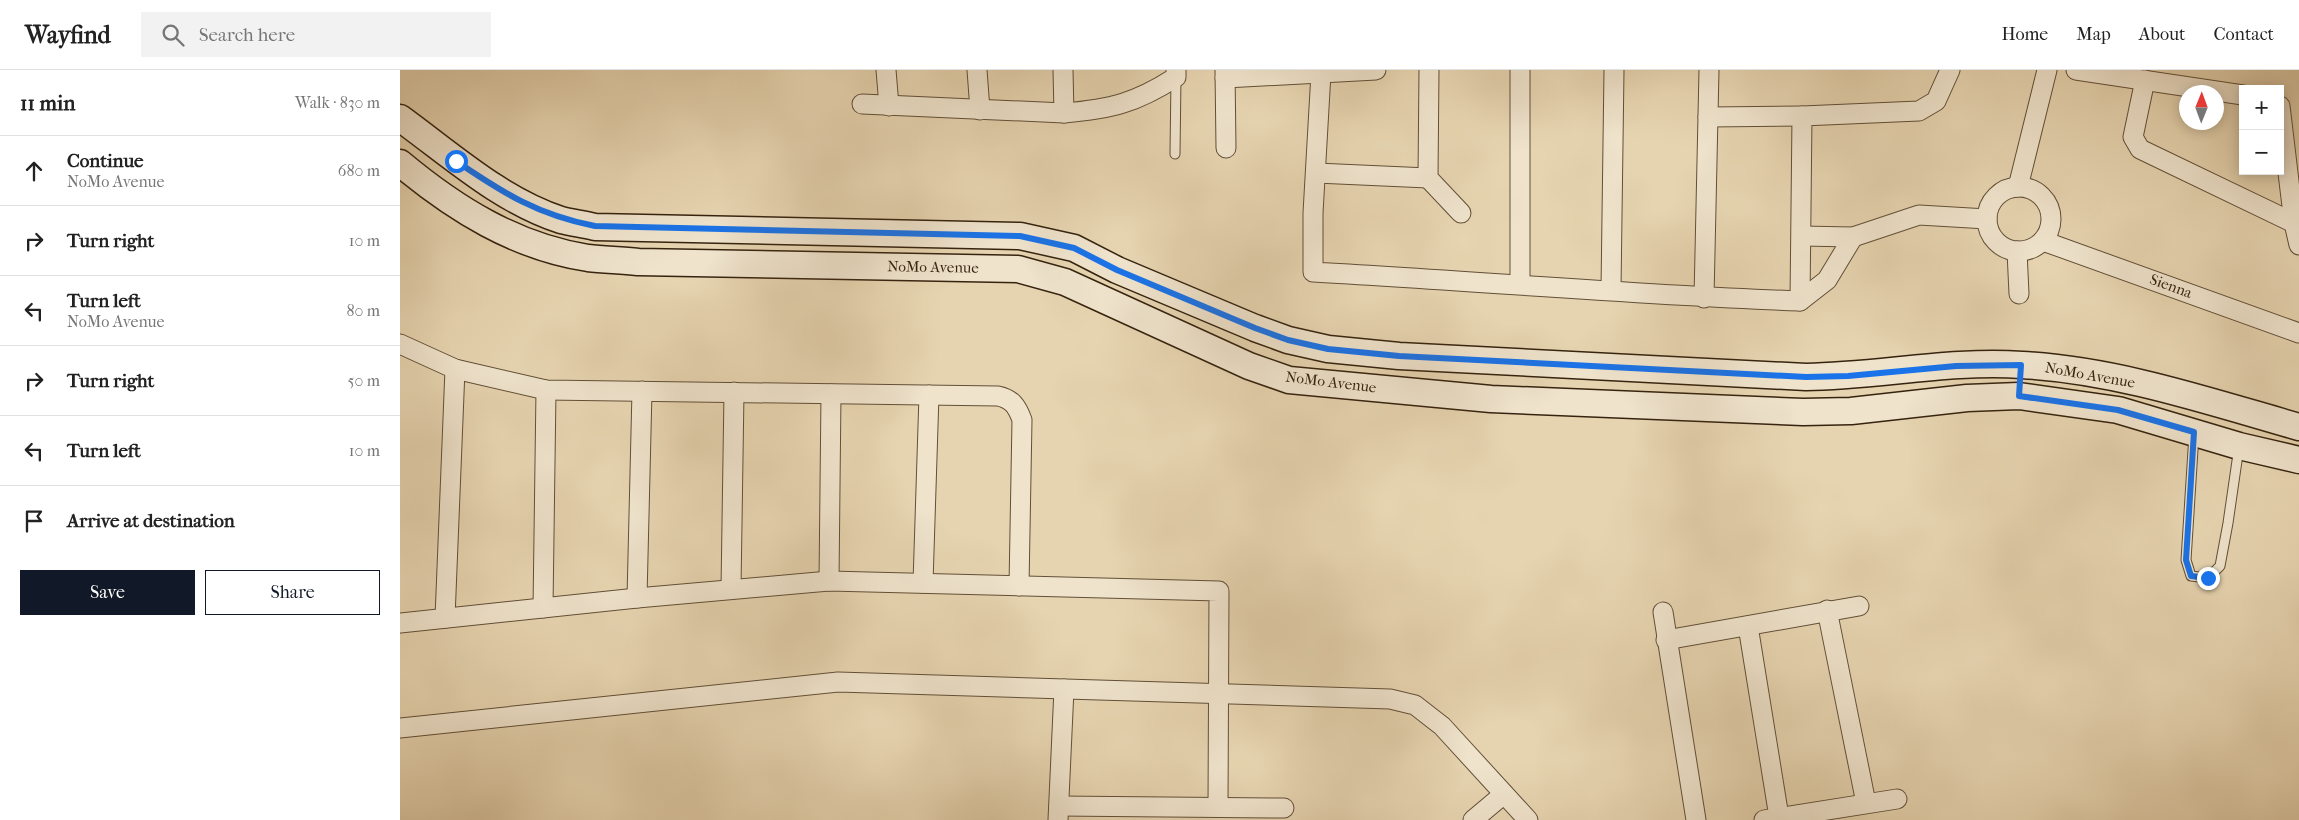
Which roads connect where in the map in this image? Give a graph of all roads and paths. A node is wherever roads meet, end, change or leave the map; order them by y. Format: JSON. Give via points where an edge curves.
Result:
{"nodes":[{"id":1,"x":886,"y":70,"type":"edge"},
{"id":2,"x":977,"y":70,"type":"edge"},
{"id":3,"x":1063,"y":70,"type":"edge"},
{"id":4,"x":1376,"y":70,"type":"edge"},
{"id":5,"x":1428,"y":70,"type":"edge"},
{"id":6,"x":1520,"y":70,"type":"edge"},
{"id":7,"x":1614,"y":70,"type":"edge"},
{"id":8,"x":1709,"y":70,"type":"edge"},
{"id":9,"x":1950,"y":70,"type":"edge"},
{"id":10,"x":2047,"y":70,"type":"edge"},
{"id":11,"x":2076,"y":70,"type":"edge"},
{"id":12,"x":1176,"y":73,"type":"edge"},
{"id":13,"x":1321,"y":73,"type":"junction"},
{"id":14,"x":1225,"y":74,"type":"edge"},
{"id":15,"x":2145,"y":80,"type":"junction"},
{"id":16,"x":2239,"y":94,"type":"edge"},
{"id":17,"x":862,"y":104,"type":"dead end"},
{"id":18,"x":889,"y":106,"type":"junction"},
{"id":19,"x":980,"y":110,"type":"junction"},
{"id":20,"x":1064,"y":113,"type":"junction"},
{"id":21,"x":1802,"y":116,"type":"junction"},
{"id":22,"x":1708,"y":117,"type":"junction"},
{"id":23,"x":400,"y":118,"type":"edge"},
{"id":24,"x":2283,"y":130,"type":"edge"},
{"id":25,"x":1226,"y":148,"type":"dead end"},
{"id":26,"x":1175,"y":154,"type":"dead end"},
{"id":27,"x":400,"y":163,"type":"edge"},
{"id":28,"x":1316,"y":173,"type":"junction"},
{"id":29,"x":1428,"y":178,"type":"junction"},
{"id":30,"x":2018,"y":187,"type":"junction"},
{"id":31,"x":1461,"y":213,"type":"dead end"},
{"id":32,"x":1987,"y":219,"type":"junction"},
{"id":33,"x":2294,"y":223,"type":"junction"},
{"id":34,"x":1802,"y":236,"type":"junction"},
{"id":35,"x":1853,"y":238,"type":"junction"},
{"id":36,"x":2043,"y":241,"type":"junction"},
{"id":37,"x":2299,"y":245,"type":"edge"},
{"id":38,"x":2016,"y":251,"type":"junction"},
{"id":39,"x":1520,"y":284,"type":"junction"},
{"id":40,"x":1611,"y":290,"type":"junction"},
{"id":41,"x":2019,"y":294,"type":"dead end"},
{"id":42,"x":1704,"y":298,"type":"junction"},
{"id":43,"x":1800,"y":301,"type":"junction"},
{"id":44,"x":2299,"y":333,"type":"edge"},
{"id":45,"x":400,"y":344,"type":"edge"},
{"id":46,"x":2021,"y":365,"type":"junction"},
{"id":47,"x":455,"y":369,"type":"junction"},
{"id":48,"x":546,"y":390,"type":"junction"},
{"id":49,"x":642,"y":391,"type":"junction"},
{"id":50,"x":734,"y":392,"type":"junction"},
{"id":51,"x":831,"y":394,"type":"junction"},
{"id":52,"x":929,"y":395,"type":"junction"},
{"id":53,"x":2019,"y":396,"type":"junction"},
{"id":54,"x":2299,"y":427,"type":"edge"},
{"id":55,"x":2194,"y":432,"type":"junction"},
{"id":56,"x":2239,"y":446,"type":"junction"},
{"id":57,"x":2299,"y":460,"type":"edge"},
{"id":58,"x":829,"y":581,"type":"junction"},
{"id":59,"x":923,"y":583,"type":"junction"},
{"id":60,"x":1019,"y":586,"type":"junction"},
{"id":61,"x":731,"y":589,"type":"junction"},
{"id":62,"x":637,"y":598,"type":"junction"},
{"id":63,"x":1859,"y":606,"type":"dead end"},
{"id":64,"x":543,"y":608,"type":"junction"},
{"id":65,"x":1827,"y":610,"type":"junction"},
{"id":66,"x":1663,"y":612,"type":"dead end"},
{"id":67,"x":445,"y":618,"type":"junction"},
{"id":68,"x":400,"y":623,"type":"edge"},
{"id":69,"x":1748,"y":626,"type":"junction"},
{"id":70,"x":1666,"y":640,"type":"junction"},
{"id":71,"x":1064,"y":689,"type":"junction"},
{"id":72,"x":1219,"y":694,"type":"junction"},
{"id":73,"x":400,"y":728,"type":"edge"},
{"id":74,"x":1504,"y":794,"type":"junction"},
{"id":75,"x":1897,"y":799,"type":"dead end"},
{"id":76,"x":1866,"y":803,"type":"junction"},
{"id":77,"x":1218,"y":806,"type":"junction"},
{"id":78,"x":1284,"y":808,"type":"dead end"},
{"id":79,"x":1059,"y":813,"type":"edge"},
{"id":80,"x":1772,"y":818,"type":"edge"},
{"id":81,"x":1473,"y":820,"type":"edge"},
{"id":82,"x":1528,"y":820,"type":"edge"},
{"id":83,"x":1696,"y":820,"type":"edge"}],
"edges":[{"from":1,"to":18,"type":"street"},
{"from":2,"to":19,"type":"street"},
{"from":3,"to":20,"type":"street"},
{"from":4,"to":13,"type":"street"},
{"from":5,"to":29,"type":"street"},
{"from":6,"to":39,"type":"street"},
{"from":7,"to":40,"type":"street"},
{"from":8,"to":22,"type":"street"},
{"from":9,"to":21,"type":"street","via":[[1936,101],[1919,111]]},
{"from":10,"to":30,"type":"street"},
{"from":11,"to":15,"type":"street"},
{"from":12,"to":20,"type":"street","via":[[1149,94],[1125,103]]},
{"from":12,"to":26,"type":"lane"},
{"from":13,"to":14,"type":"street"},
{"from":13,"to":28,"type":"street"},
{"from":14,"to":25,"type":"street"},
{"from":15,"to":16,"type":"street"},
{"from":15,"to":33,"type":"street","via":[[2133,137],[2140,150]]},
{"from":17,"to":18,"type":"street"},
{"from":18,"to":19,"type":"street"},
{"from":19,"to":20,"type":"street"},
{"from":21,"to":22,"type":"street"},
{"from":21,"to":34,"type":"street"},
{"from":22,"to":42,"type":"street"},
{"from":23,"to":46,"type":"main road","name":"NoMo Avenue","via":[[490,184],[520,202],[562,220],[595,226],[1020,236],[1074,248],[1117,270],[1255,328],[1328,349],[1399,356],[1806,377],[1956,366]]},
{"from":24,"to":33,"type":"street"},
{"from":27,"to":53,"type":"main road","name":"NoMo Avenue","via":[[472,215],[504,233],[553,250],[589,258],[638,262],[1018,269],[1064,282],[1249,366],[1289,380],[1491,398],[1803,412],[1851,411],[1967,398]]},
{"from":28,"to":29,"type":"street"},
{"from":28,"to":39,"type":"street","via":[[1313,272]]},
{"from":29,"to":31,"type":"street"},
{"from":30,"to":32,"type":"street","via":[[1993,200]]},
{"from":30,"to":36,"type":"street","via":[[2029,188],[2046,201],[2051,222]]},
{"from":32,"to":35,"type":"street","via":[[1919,215]]},
{"from":32,"to":38,"type":"street","via":[[1988,228],[1999,244]]},
{"from":33,"to":37,"type":"street"},
{"from":34,"to":35,"type":"street"},
{"from":34,"to":43,"type":"street"},
{"from":35,"to":43,"type":"street","via":[[1826,280]]},
{"from":36,"to":38,"type":"street","via":[[2035,247]]},
{"from":36,"to":44,"type":"street","name":"Sienna"},
{"from":38,"to":41,"type":"street"},
{"from":39,"to":40,"type":"street"},
{"from":40,"to":42,"type":"street"},
{"from":42,"to":43,"type":"street"},
{"from":45,"to":47,"type":"street"},
{"from":46,"to":53,"type":"main road"},
{"from":46,"to":54,"type":"main road","name":"NoMo Avenue","via":[[2128,380]]},
{"from":47,"to":48,"type":"street"},
{"from":47,"to":67,"type":"street"},
{"from":48,"to":49,"type":"street"},
{"from":48,"to":64,"type":"street"},
{"from":49,"to":50,"type":"street"},
{"from":49,"to":62,"type":"street"},
{"from":50,"to":51,"type":"street"},
{"from":50,"to":61,"type":"street"},
{"from":51,"to":52,"type":"street"},
{"from":51,"to":58,"type":"street"},
{"from":52,"to":59,"type":"street"},
{"from":52,"to":60,"type":"street","via":[[998,396],[1014,403],[1018,410],[1022,420]]},
{"from":53,"to":55,"type":"main road","name":"NoMo Avenue","via":[[2118,410]]},
{"from":55,"to":56,"type":"main road","name":"NoMo Avenue"},
{"from":55,"to":56,"type":"lane","via":[[2186,560],[2191,576],[2208,578],[2220,566]]},
{"from":56,"to":57,"type":"main road","name":"NoMo Avenue"},
{"from":58,"to":59,"type":"street"},
{"from":58,"to":61,"type":"street"},
{"from":59,"to":60,"type":"street"},
{"from":60,"to":72,"type":"street","via":[[1219,591]]},
{"from":61,"to":62,"type":"street"},
{"from":62,"to":64,"type":"street"},
{"from":63,"to":65,"type":"street"},
{"from":64,"to":67,"type":"street"},
{"from":65,"to":69,"type":"street"},
{"from":65,"to":76,"type":"street"},
{"from":66,"to":70,"type":"street"},
{"from":67,"to":68,"type":"street"},
{"from":69,"to":70,"type":"street"},
{"from":69,"to":80,"type":"street"},
{"from":70,"to":83,"type":"street"},
{"from":71,"to":72,"type":"street"},
{"from":71,"to":73,"type":"street","via":[[838,682]]},
{"from":71,"to":79,"type":"street"},
{"from":72,"to":74,"type":"street","via":[[1390,699],[1415,705],[1442,726]]},
{"from":72,"to":77,"type":"street"},
{"from":74,"to":81,"type":"street"},
{"from":74,"to":82,"type":"street"},
{"from":75,"to":76,"type":"street"},
{"from":76,"to":80,"type":"street"},
{"from":77,"to":78,"type":"street"},
{"from":77,"to":79,"type":"street"}]}
